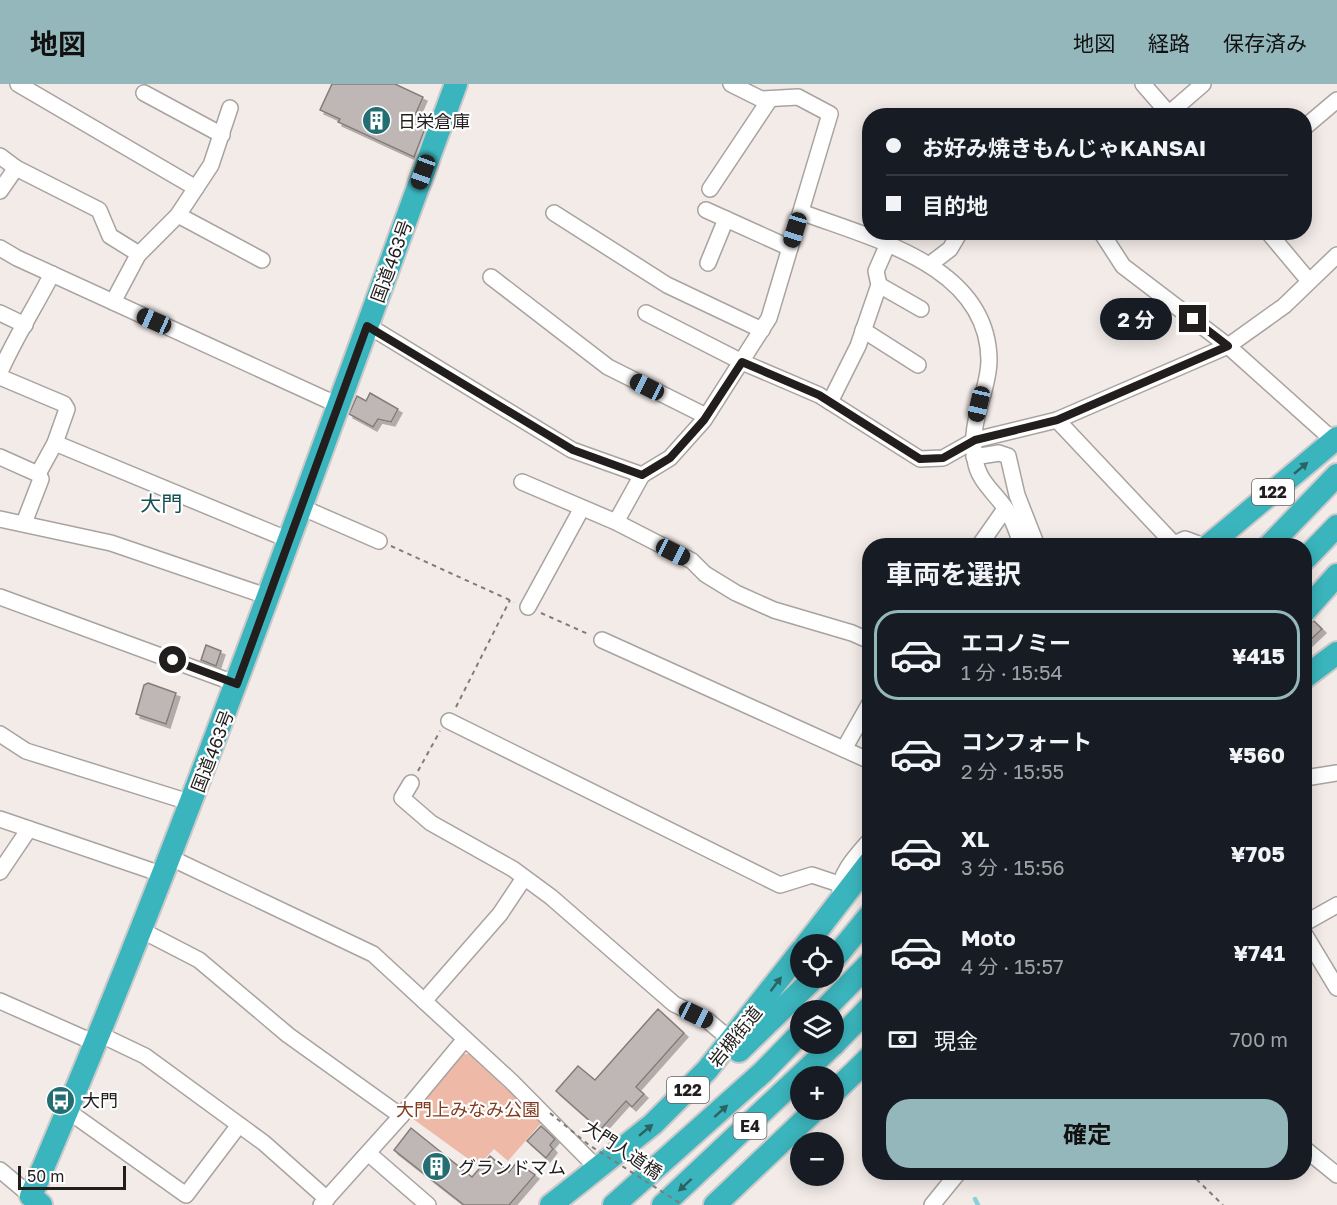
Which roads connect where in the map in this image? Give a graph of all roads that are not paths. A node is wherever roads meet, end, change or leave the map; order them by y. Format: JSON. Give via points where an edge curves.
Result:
{"nodes":[{"id":1,"x":18,"y":84,"type":"edge"},
{"id":2,"x":456,"y":84,"type":"edge"},
{"id":3,"x":731,"y":84,"type":"edge"},
{"id":4,"x":1143,"y":84,"type":"edge"},
{"id":5,"x":1203,"y":84,"type":"edge"},
{"id":6,"x":144,"y":93,"type":"dead end"},
{"id":7,"x":770,"y":99,"type":"junction"},
{"id":8,"x":1337,"y":100,"type":"edge"},
{"id":9,"x":230,"y":108,"type":"dead end"},
{"id":10,"x":1162,"y":108,"type":"edge"},
{"id":11,"x":1176,"y":108,"type":"edge"},
{"id":12,"x":1312,"y":121,"type":"edge"},
{"id":13,"x":222,"y":135,"type":"junction"},
{"id":14,"x":0,"y":156,"type":"edge"},
{"id":15,"x":15,"y":168,"type":"junction"},
{"id":16,"x":196,"y":188,"type":"junction"},
{"id":17,"x":710,"y":189,"type":"dead end"},
{"id":18,"x":0,"y":191,"type":"edge"},
{"id":19,"x":706,"y":210,"type":"dead end"},
{"id":20,"x":801,"y":212,"type":"junction"},
{"id":21,"x":554,"y":213,"type":"dead end"},
{"id":22,"x":178,"y":215,"type":"junction"},
{"id":23,"x":726,"y":219,"type":"junction"},
{"id":24,"x":862,"y":233,"type":"edge"},
{"id":25,"x":880,"y":240,"type":"edge"},
{"id":26,"x":882,"y":240,"type":"edge"},
{"id":27,"x":955,"y":240,"type":"edge"},
{"id":28,"x":1106,"y":240,"type":"edge"},
{"id":29,"x":1275,"y":240,"type":"edge"},
{"id":30,"x":0,"y":248,"type":"edge"},
{"id":31,"x":790,"y":248,"type":"junction"},
{"id":32,"x":140,"y":254,"type":"junction"},
{"id":33,"x":1337,"y":255,"type":"edge"},
{"id":34,"x":262,"y":260,"type":"dead end"},
{"id":35,"x":708,"y":263,"type":"dead end"},
{"id":36,"x":929,"y":265,"type":"junction"},
{"id":37,"x":52,"y":274,"type":"junction"},
{"id":38,"x":491,"y":277,"type":"dead end"},
{"id":39,"x":1309,"y":281,"type":"junction"},
{"id":40,"x":879,"y":285,"type":"junction"},
{"id":41,"x":113,"y":302,"type":"junction"},
{"id":42,"x":921,"y":309,"type":"dead end"},
{"id":43,"x":0,"y":313,"type":"edge"},
{"id":44,"x":646,"y":313,"type":"dead end"},
{"id":45,"x":26,"y":325,"type":"junction"},
{"id":46,"x":367,"y":326,"type":"junction"},
{"id":47,"x":762,"y":330,"type":"junction"},
{"id":48,"x":863,"y":330,"type":"junction"},
{"id":49,"x":1228,"y":346,"type":"junction"},
{"id":50,"x":742,"y":362,"type":"junction"},
{"id":51,"x":918,"y":365,"type":"dead end"},
{"id":52,"x":0,"y":374,"type":"edge"},
{"id":53,"x":830,"y":402,"type":"junction"},
{"id":54,"x":338,"y":405,"type":"junction"},
{"id":55,"x":706,"y":417,"type":"junction"},
{"id":56,"x":1057,"y":420,"type":"junction"},
{"id":57,"x":975,"y":440,"type":"junction"},
{"id":58,"x":1335,"y":440,"type":"edge"},
{"id":59,"x":55,"y":443,"type":"junction"},
{"id":60,"x":0,"y":457,"type":"edge"},
{"id":61,"x":974,"y":457,"type":"junction"},
{"id":62,"x":38,"y":474,"type":"junction"},
{"id":63,"x":642,"y":475,"type":"junction"},
{"id":64,"x":1337,"y":476,"type":"edge"},
{"id":65,"x":522,"y":482,"type":"dead end"},
{"id":66,"x":301,"y":507,"type":"junction"},
{"id":67,"x":582,"y":507,"type":"junction"},
{"id":68,"x":1005,"y":509,"type":"junction"},
{"id":69,"x":0,"y":519,"type":"edge"},
{"id":70,"x":616,"y":522,"type":"junction"},
{"id":71,"x":24,"y":523,"type":"junction"},
{"id":72,"x":1337,"y":526,"type":"edge"},
{"id":73,"x":985,"y":538,"type":"edge"},
{"id":74,"x":1018,"y":538,"type":"edge"},
{"id":75,"x":1034,"y":538,"type":"edge"},
{"id":76,"x":1165,"y":538,"type":"edge"},
{"id":77,"x":1216,"y":538,"type":"edge"},
{"id":78,"x":1277,"y":538,"type":"edge"},
{"id":79,"x":289,"y":540,"type":"junction"},
{"id":80,"x":379,"y":541,"type":"road end"},
{"id":81,"x":1312,"y":552,"type":"edge"},
{"id":82,"x":1337,"y":575,"type":"edge"},
{"id":83,"x":0,"y":597,"type":"edge"},
{"id":84,"x":269,"y":597,"type":"junction"},
{"id":85,"x":1312,"y":603,"type":"edge"},
{"id":86,"x":528,"y":607,"type":"road end"},
{"id":87,"x":862,"y":637,"type":"edge"},
{"id":88,"x":602,"y":640,"type":"road end"},
{"id":89,"x":1337,"y":653,"type":"edge"},
{"id":90,"x":1312,"y":672,"type":"edge"},
{"id":91,"x":237,"y":684,"type":"junction"},
{"id":92,"x":862,"y":717,"type":"edge"},
{"id":93,"x":449,"y":721,"type":"road end"},
{"id":94,"x":0,"y":735,"type":"edge"},
{"id":95,"x":844,"y":749,"type":"junction"},
{"id":96,"x":862,"y":757,"type":"edge"},
{"id":97,"x":1337,"y":773,"type":"edge"},
{"id":98,"x":1312,"y":777,"type":"edge"},
{"id":99,"x":411,"y":783,"type":"road end"},
{"id":100,"x":192,"y":803,"type":"junction"},
{"id":101,"x":0,"y":819,"type":"edge"},
{"id":102,"x":29,"y":829,"type":"junction"},
{"id":103,"x":862,"y":849,"type":"edge"},
{"id":104,"x":167,"y":867,"type":"junction"},
{"id":105,"x":862,"y":870,"type":"edge"},
{"id":106,"x":0,"y":872,"type":"edge"},
{"id":107,"x":524,"y":878,"type":"junction"},
{"id":108,"x":840,"y":891,"type":"junction"},
{"id":109,"x":1337,"y":905,"type":"edge"},
{"id":110,"x":1312,"y":919,"type":"edge"},
{"id":111,"x":862,"y":925,"type":"edge"},
{"id":112,"x":141,"y":930,"type":"junction"},
{"id":113,"x":813,"y":934,"type":"edge"},
{"id":114,"x":844,"y":947,"type":"edge"},
{"id":115,"x":1312,"y":947,"type":"edge"},
{"id":116,"x":790,"y":965,"type":"edge"},
{"id":117,"x":862,"y":971,"type":"edge"},
{"id":118,"x":804,"y":988,"type":"edge"},
{"id":119,"x":1337,"y":988,"type":"edge"},
{"id":120,"x":834,"y":1000,"type":"edge"},
{"id":121,"x":0,"y":1001,"type":"edge"},
{"id":122,"x":424,"y":1001,"type":"junction"},
{"id":123,"x":862,"y":1015,"type":"edge"},
{"id":124,"x":844,"y":1034,"type":"edge"},
{"id":125,"x":97,"y":1038,"type":"junction"},
{"id":126,"x":465,"y":1040,"type":"junction"},
{"id":127,"x":732,"y":1041,"type":"junction"},
{"id":128,"x":790,"y":1044,"type":"edge"},
{"id":129,"x":823,"y":1054,"type":"edge"},
{"id":130,"x":862,"y":1065,"type":"edge"},
{"id":131,"x":707,"y":1071,"type":"junction"},
{"id":132,"x":844,"y":1082,"type":"edge"},
{"id":133,"x":68,"y":1111,"type":"junction"},
{"id":134,"x":401,"y":1116,"type":"junction"},
{"id":135,"x":804,"y":1120,"type":"edge"},
{"id":136,"x":239,"y":1125,"type":"junction"},
{"id":137,"x":368,"y":1153,"type":"junction"},
{"id":138,"x":1312,"y":1155,"type":"edge"},
{"id":139,"x":598,"y":1169,"type":"junction"},
{"id":140,"x":0,"y":1170,"type":"edge"},
{"id":141,"x":1337,"y":1175,"type":"edge"},
{"id":142,"x":952,"y":1180,"type":"edge"},
{"id":143,"x":36,"y":1201,"type":"edge"},
{"id":144,"x":324,"y":1202,"type":"edge"},
{"id":145,"x":428,"y":1205,"type":"edge"},
{"id":146,"x":551,"y":1205,"type":"edge"},
{"id":147,"x":614,"y":1205,"type":"edge"},
{"id":148,"x":663,"y":1205,"type":"edge"},
{"id":149,"x":715,"y":1205,"type":"edge"},
{"id":150,"x":932,"y":1205,"type":"edge"}],
"edges":[{"from":1,"to":16,"type":"street"},
{"from":2,"to":46,"type":"highway","name":"国道463号"},
{"from":3,"to":7,"type":"street","via":[[761,99]]},
{"from":4,"to":10,"type":"street"},
{"from":5,"to":11,"type":"street"},
{"from":6,"to":13,"type":"street"},
{"from":7,"to":17,"type":"street"},
{"from":7,"to":20,"type":"street","via":[[798,97],[830,114]]},
{"from":8,"to":12,"type":"street"},
{"from":9,"to":13,"type":"street"},
{"from":13,"to":16,"type":"street","via":[[216,157]]},
{"from":14,"to":15,"type":"street"},
{"from":15,"to":18,"type":"street"},
{"from":15,"to":32,"type":"street","via":[[99,210],[110,236]]},
{"from":16,"to":22,"type":"street"},
{"from":19,"to":23,"type":"street"},
{"from":20,"to":24,"type":"street"},
{"from":20,"to":31,"type":"street"},
{"from":21,"to":47,"type":"street","via":[[667,285]]},
{"from":22,"to":32,"type":"street"},
{"from":22,"to":34,"type":"street"},
{"from":23,"to":31,"type":"street"},
{"from":23,"to":35,"type":"street"},
{"from":25,"to":40,"type":"street","via":[[876,271]]},
{"from":26,"to":36,"type":"street"},
{"from":27,"to":36,"type":"street"},
{"from":28,"to":49,"type":"street","via":[[1123,266]]},
{"from":29,"to":39,"type":"street"},
{"from":30,"to":37,"type":"street"},
{"from":31,"to":47,"type":"street"},
{"from":32,"to":41,"type":"street"},
{"from":33,"to":39,"type":"street"},
{"from":36,"to":57,"type":"street","via":[[960,289],[984,325],[989,361],[974,425]]},
{"from":37,"to":41,"type":"street"},
{"from":37,"to":45,"type":"street"},
{"from":38,"to":55,"type":"street","via":[[608,366]]},
{"from":39,"to":49,"type":"street","via":[[1284,306]]},
{"from":40,"to":42,"type":"street"},
{"from":40,"to":48,"type":"street"},
{"from":41,"to":54,"type":"street"},
{"from":43,"to":45,"type":"street"},
{"from":44,"to":50,"type":"street"},
{"from":45,"to":52,"type":"street","via":[[12,344]]},
{"from":46,"to":54,"type":"highway","name":"国道463号"},
{"from":46,"to":63,"type":"street","via":[[573,450]]},
{"from":47,"to":50,"type":"street"},
{"from":48,"to":51,"type":"street"},
{"from":48,"to":53,"type":"street"},
{"from":49,"to":56,"type":"street"},
{"from":49,"to":58,"type":"street"},
{"from":50,"to":53,"type":"street"},
{"from":50,"to":55,"type":"street"},
{"from":52,"to":59,"type":"street","via":[[64,404],[67,409]]},
{"from":53,"to":57,"type":"street","via":[[920,459],[943,458]]},
{"from":54,"to":66,"type":"highway","name":"国道463号"},
{"from":55,"to":63,"type":"street","via":[[670,458]]},
{"from":56,"to":57,"type":"street"},
{"from":56,"to":76,"type":"street"},
{"from":57,"to":61,"type":"street"},
{"from":77,"to":58,"type":"highway","number":"122","one_way":true},
{"from":59,"to":62,"type":"street"},
{"from":59,"to":79,"type":"street"},
{"from":60,"to":62,"type":"street"},
{"from":61,"to":68,"type":"street","via":[[983,480]]},
{"from":61,"to":75,"type":"street","via":[[999,453],[1008,456],[1017,495]]},
{"from":62,"to":71,"type":"street","via":[[41,479]]},
{"from":63,"to":70,"type":"street"},
{"from":64,"to":78,"type":"highway"},
{"from":65,"to":67,"type":"street"},
{"from":66,"to":79,"type":"highway","name":"国道463号"},
{"from":66,"to":80,"type":"street"},
{"from":67,"to":70,"type":"street"},
{"from":67,"to":86,"type":"street"},
{"from":68,"to":73,"type":"street"},
{"from":68,"to":74,"type":"street"},
{"from":69,"to":71,"type":"street"},
{"from":70,"to":87,"type":"street","via":[[774,610]]},
{"from":71,"to":84,"type":"street","via":[[129,549]]},
{"from":72,"to":81,"type":"highway"},
{"from":79,"to":84,"type":"highway","name":"国道463号"},
{"from":82,"to":85,"type":"highway"},
{"from":83,"to":91,"type":"street"},
{"from":84,"to":91,"type":"highway","name":"国道463号"},
{"from":88,"to":95,"type":"street"},
{"from":89,"to":90,"type":"highway"},
{"from":91,"to":100,"type":"highway","name":"国道463号"},
{"from":92,"to":95,"type":"street"},
{"from":93,"to":108,"type":"street","via":[[780,885],[812,875]]},
{"from":94,"to":100,"type":"street","via":[[26,751]]},
{"from":95,"to":96,"type":"street"},
{"from":97,"to":98,"type":"street"},
{"from":99,"to":107,"type":"street","via":[[402,798],[431,823]]},
{"from":100,"to":104,"type":"highway","name":"国道463号"},
{"from":101,"to":102,"type":"street"},
{"from":102,"to":104,"type":"street"},
{"from":102,"to":106,"type":"street"},
{"from":103,"to":108,"type":"street"},
{"from":104,"to":112,"type":"highway","name":"国道463号"},
{"from":104,"to":122,"type":"street","via":[[373,954]]},
{"from":105,"to":108,"type":"highway"},
{"from":107,"to":122,"type":"street","via":[[500,914]]},
{"from":107,"to":127,"type":"street","via":[[674,1004],[707,1020]]},
{"from":108,"to":113,"type":"highway"},
{"from":109,"to":110,"type":"street"},
{"from":111,"to":114,"type":"highway"},
{"from":112,"to":125,"type":"highway","name":"国道463号"},
{"from":112,"to":134,"type":"street","via":[[199,960],[288,1035]]},
{"from":115,"to":119,"type":"street"},
{"from":127,"to":116,"type":"highway","name":"岩槻街道","number":"122","one_way":true},
{"from":117,"to":120,"type":"highway"},
{"from":118,"to":131,"type":"highway","via":[[738,1052]]},
{"from":121,"to":125,"type":"street"},
{"from":122,"to":126,"type":"street"},
{"from":123,"to":124,"type":"highway","number":"E4"},
{"from":125,"to":133,"type":"highway","name":"国道463号"},
{"from":125,"to":136,"type":"street","via":[[145,1056]]},
{"from":126,"to":134,"type":"street"},
{"from":126,"to":139,"type":"street"},
{"from":127,"to":131,"type":"highway","name":"岩槻街道","number":"122"},
{"from":147,"to":128,"type":"highway","number":"E4","one_way":true},
{"from":129,"to":148,"type":"highway","number":"E4","one_way":true},
{"from":130,"to":132,"type":"highway"},
{"from":139,"to":131,"type":"highway","name":"岩槻街道","number":"122","one_way":true,"via":[[653,1124]]},
{"from":133,"to":136,"type":"street","via":[[186,1195]]},
{"from":133,"to":143,"type":"highway","name":"国道463号"},
{"from":134,"to":137,"type":"street"},
{"from":135,"to":149,"type":"highway"},
{"from":136,"to":144,"type":"street"},
{"from":137,"to":144,"type":"street"},
{"from":137,"to":145,"type":"street"},
{"from":138,"to":141,"type":"street"},
{"from":139,"to":146,"type":"highway","name":"岩槻街道","number":"122"},
{"from":140,"to":143,"type":"street"},
{"from":142,"to":150,"type":"street"}]}
